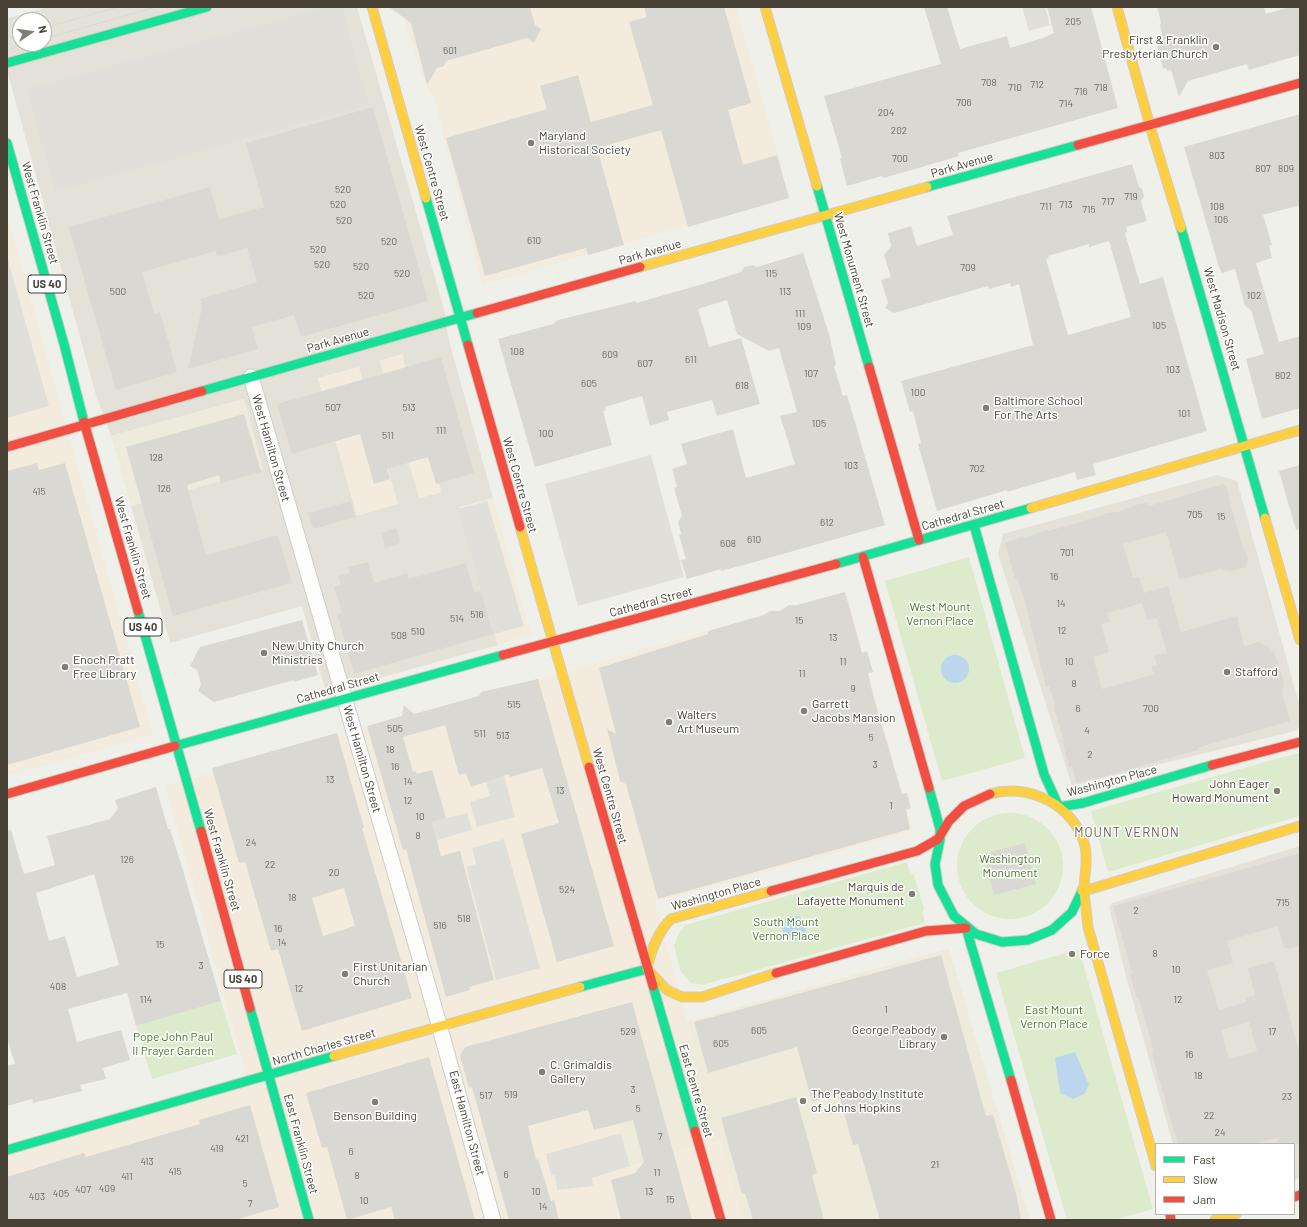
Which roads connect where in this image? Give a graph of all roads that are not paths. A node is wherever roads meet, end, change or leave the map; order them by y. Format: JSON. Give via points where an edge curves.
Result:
{"nodes":[{"id":1,"x":207,"y":7,"type":"edge"},
{"id":2,"x":372,"y":7,"type":"edge"},
{"id":3,"x":765,"y":7,"type":"edge"},
{"id":4,"x":1117,"y":7,"type":"edge"},
{"id":5,"x":7,"y":63,"type":"edge"},
{"id":6,"x":1300,"y":82,"type":"edge"},
{"id":7,"x":1150,"y":126,"type":"junction"},
{"id":8,"x":7,"y":143,"type":"edge"},
{"id":9,"x":826,"y":216,"type":"junction"},
{"id":10,"x":461,"y":317,"type":"junction"},
{"id":11,"x":251,"y":377,"type":"junction"},
{"id":12,"x":85,"y":426,"type":"junction"},
{"id":13,"x":1300,"y":430,"type":"edge"},
{"id":14,"x":1246,"y":446,"type":"junction"},
{"id":15,"x":7,"y":447,"type":"edge"},
{"id":16,"x":974,"y":525,"type":"junction"},
{"id":17,"x":919,"y":540,"type":"junction"},
{"id":18,"x":863,"y":557,"type":"junction"},
{"id":19,"x":1300,"y":640,"type":"edge"},
{"id":20,"x":552,"y":642,"type":"junction"},
{"id":21,"x":344,"y":699,"type":"junction"},
{"id":22,"x":1300,"y":742,"type":"edge"},
{"id":23,"x":177,"y":745,"type":"junction"},
{"id":24,"x":7,"y":794,"type":"edge"},
{"id":25,"x":1060,"y":807,"type":"junction"},
{"id":26,"x":1300,"y":826,"type":"edge"},
{"id":27,"x":940,"y":837,"type":"junction"},
{"id":28,"x":1084,"y":891,"type":"junction"},
{"id":29,"x":966,"y":928,"type":"junction"},
{"id":30,"x":647,"y":969,"type":"junction"},
{"id":31,"x":440,"y":1026,"type":"junction"},
{"id":32,"x":270,"y":1075,"type":"junction"},
{"id":33,"x":7,"y":1150,"type":"edge"},
{"id":34,"x":1155,"y":1162,"type":"edge"},
{"id":35,"x":1232,"y":1215,"type":"edge"},
{"id":36,"x":309,"y":1220,"type":"edge"},
{"id":37,"x":493,"y":1220,"type":"edge"},
{"id":38,"x":721,"y":1220,"type":"edge"},
{"id":39,"x":1051,"y":1220,"type":"edge"},
{"id":40,"x":1215,"y":1220,"type":"edge"}],
"edges":[{"from":1,"to":5,"type":"main road"},
{"from":2,"to":10,"type":"main road","name":"West Centre Street"},
{"from":3,"to":9,"type":"main road","name":"West Monument Street"},
{"from":4,"to":7,"type":"main road","name":"West Madison Street"},
{"from":6,"to":7,"type":"main road","name":"Park Avenue"},
{"from":7,"to":9,"type":"main road","name":"Park Avenue"},
{"from":7,"to":14,"type":"main road","name":"West Madison Street"},
{"from":8,"to":12,"type":"main road","name":"West Franklin Street","number":"US 40"},
{"from":9,"to":10,"type":"main road","name":"Park Avenue"},
{"from":9,"to":17,"type":"main road","name":"West Monument Street"},
{"from":10,"to":11,"type":"main road","name":"Park Avenue"},
{"from":10,"to":20,"type":"main road","name":"West Centre Street"},
{"from":11,"to":12,"type":"main road","name":"Park Avenue"},
{"from":11,"to":21,"type":"street","name":"West Hamilton Street"},
{"from":12,"to":15,"type":"main road","name":"Park Avenue"},
{"from":12,"to":23,"type":"main road","name":"West Franklin Street","number":"US 40"},
{"from":13,"to":14,"type":"main road","name":"Cathedral Street"},
{"from":14,"to":16,"type":"main road","name":"Cathedral Street"},
{"from":14,"to":19,"type":"main road","name":"West Madison Street"},
{"from":16,"to":17,"type":"main road","name":"Cathedral Street"},
{"from":16,"to":25,"type":"main road","via":[[1044,774]]},
{"from":17,"to":18,"type":"main road","name":"Cathedral Street"},
{"from":18,"to":20,"type":"main road","name":"Cathedral Street"},
{"from":18,"to":27,"type":"main road","via":[[934,805]]},
{"from":20,"to":21,"type":"main road","name":"Cathedral Street"},
{"from":20,"to":30,"type":"main road","name":"West Centre Street"},
{"from":21,"to":23,"type":"main road","name":"Cathedral Street"},
{"from":21,"to":31,"type":"street","name":"West Hamilton Street"},
{"from":22,"to":25,"type":"main road","name":"Washington Place","via":[[1083,803]]},
{"from":23,"to":24,"type":"main road","name":"Cathedral Street"},
{"from":23,"to":32,"type":"main road","name":"West Franklin Street","number":"US 40"},
{"from":25,"to":27,"type":"main road","name":"Washington Place","via":[[1042,796],[1022,791],[1002,791],[983,796],[965,805],[950,820]]},
{"from":25,"to":28,"type":"main road","via":[[1075,824],[1085,845],[1088,868]]},
{"from":26,"to":28,"type":"main road"},
{"from":27,"to":29,"type":"main road","via":[[935,862],[938,887],[949,910]]},
{"from":27,"to":30,"type":"main road","name":"Washington Place","via":[[917,851],[671,919],[662,928],[654,943]]},
{"from":28,"to":29,"type":"main road","via":[[1076,908],[1064,922],[1050,933],[1034,940],[999,942],[982,937]]},
{"from":28,"to":34,"type":"main road","via":[[1088,927]]},
{"from":29,"to":30,"type":"main road","via":[[926,931],[738,984],[702,997],[682,997],[667,990]]},
{"from":29,"to":39,"type":"main road"},
{"from":30,"to":31,"type":"main road","name":"North Charles Street"},
{"from":30,"to":38,"type":"main road","name":"East Centre Street"},
{"from":31,"to":32,"type":"main road","name":"North Charles Street"},
{"from":31,"to":37,"type":"street","name":"East Hamilton Street"},
{"from":32,"to":33,"type":"main road","name":"North Charles Street"},
{"from":32,"to":36,"type":"main road","name":"East Franklin Street","number":"US 40"},
{"from":35,"to":40,"type":"main road"}]}
